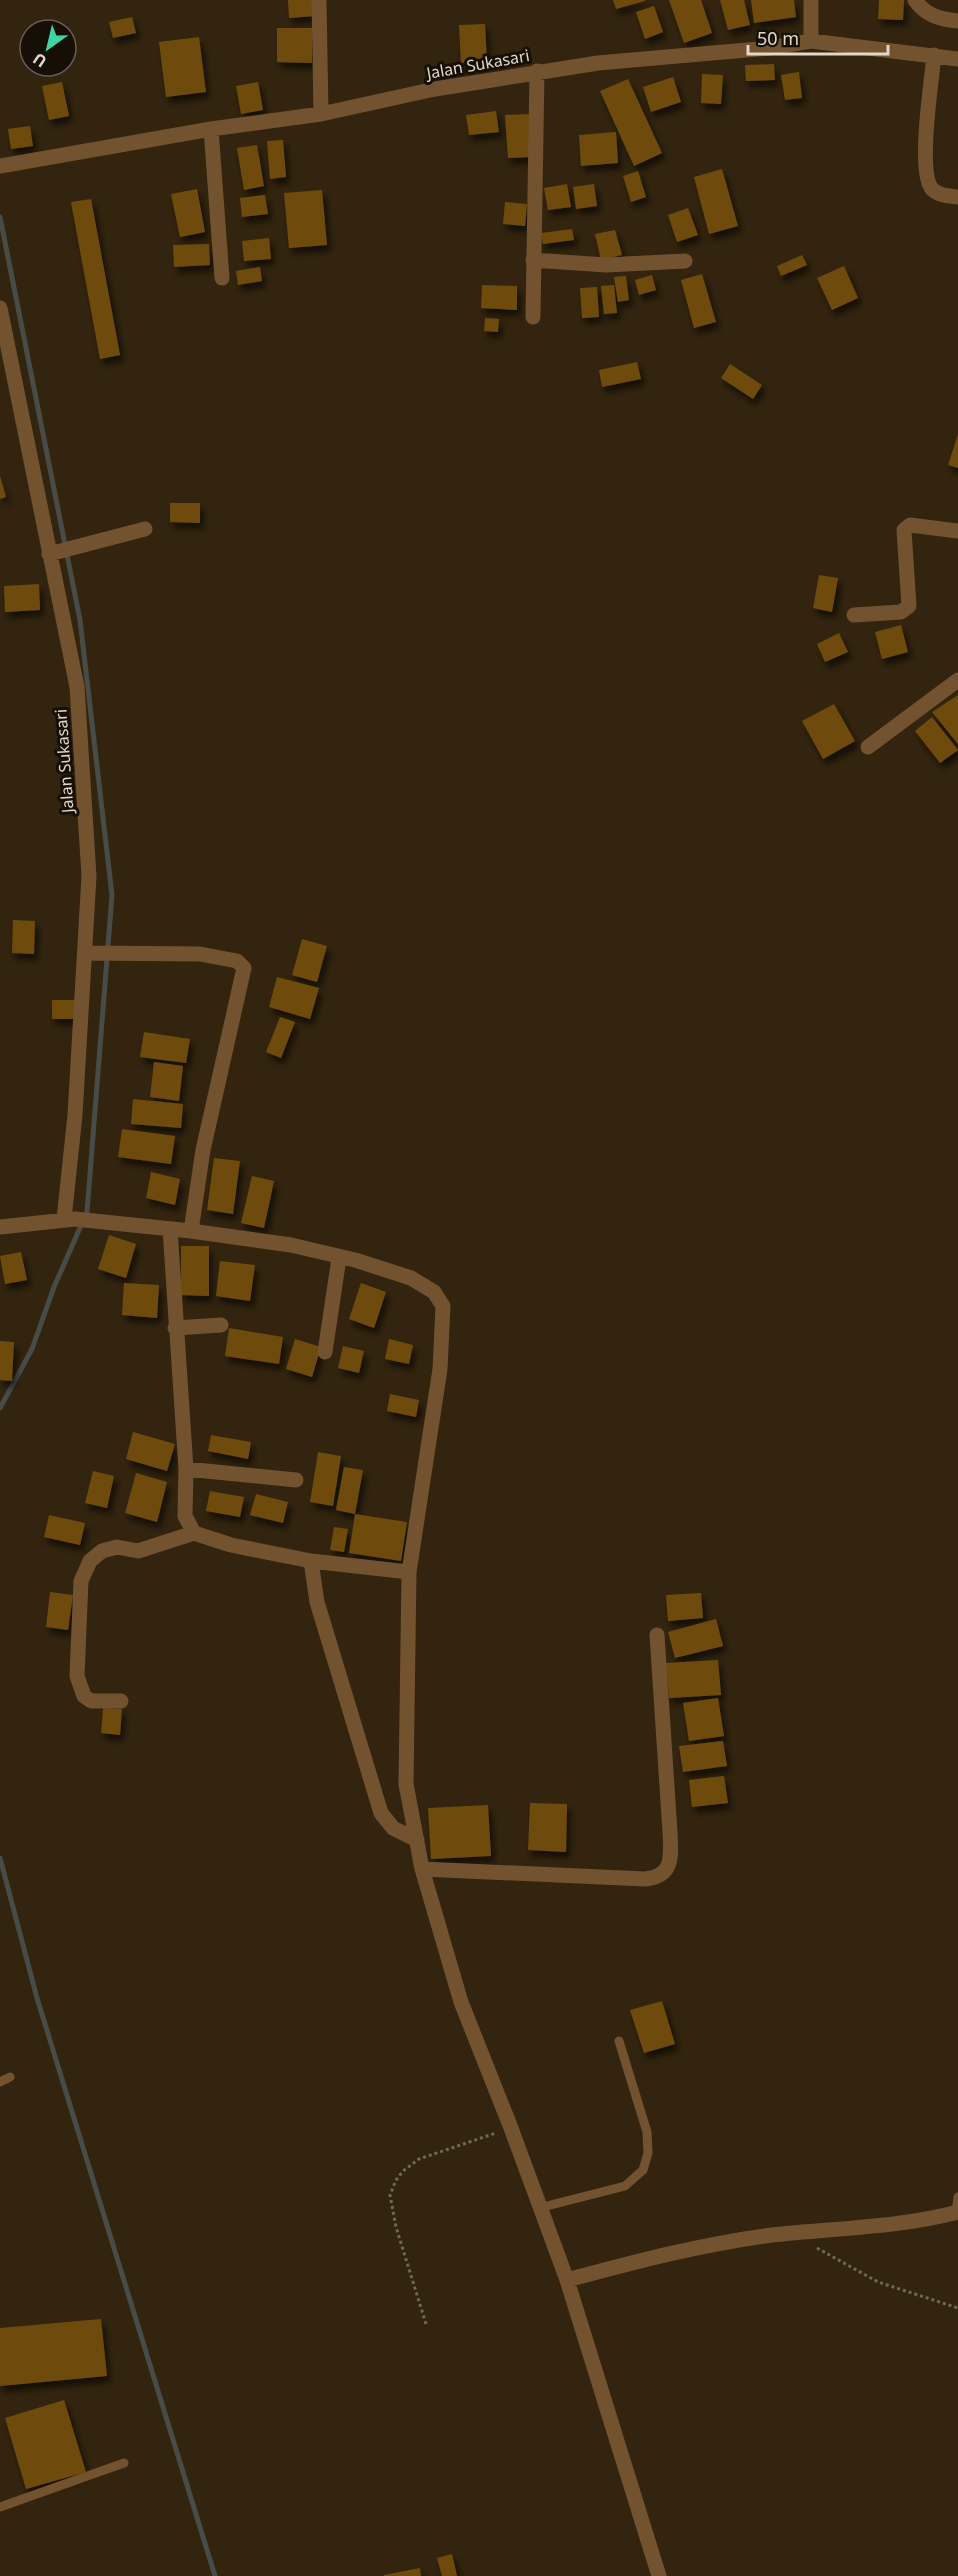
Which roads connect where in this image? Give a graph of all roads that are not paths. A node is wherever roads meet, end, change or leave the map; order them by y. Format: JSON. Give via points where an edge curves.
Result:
{"nodes":[{"id":1,"x":318,"y":0,"type":"edge"},
{"id":2,"x":810,"y":0,"type":"edge"},
{"id":3,"x":915,"y":0,"type":"edge"},
{"id":4,"x":958,"y":21,"type":"edge"},
{"id":5,"x":811,"y":41,"type":"junction"},
{"id":6,"x":934,"y":55,"type":"junction"},
{"id":7,"x":958,"y":59,"type":"edge"},
{"id":8,"x":537,"y":71,"type":"junction"},
{"id":9,"x":321,"y":114,"type":"junction"},
{"id":10,"x":211,"y":129,"type":"junction"},
{"id":11,"x":4,"y":165,"type":"edge"},
{"id":12,"x":958,"y":197,"type":"edge"},
{"id":13,"x":533,"y":260,"type":"junction"},
{"id":14,"x":686,"y":261,"type":"dead end"},
{"id":15,"x":222,"y":278,"type":"dead end"},
{"id":16,"x":0,"y":308,"type":"edge"},
{"id":17,"x":533,"y":317,"type":"dead end"},
{"id":18,"x":145,"y":529,"type":"dead end"},
{"id":19,"x":958,"y":531,"type":"edge"},
{"id":20,"x":53,"y":553,"type":"junction"},
{"id":21,"x":854,"y":615,"type":"dead end"},
{"id":22,"x":958,"y":680,"type":"edge"},
{"id":23,"x":868,"y":747,"type":"dead end"},
{"id":24,"x":91,"y":953,"type":"junction"},
{"id":25,"x":70,"y":1219,"type":"junction"},
{"id":26,"x":0,"y":1227,"type":"edge"},
{"id":27,"x":170,"y":1230,"type":"junction"},
{"id":28,"x":191,"y":1231,"type":"junction"},
{"id":29,"x":339,"y":1258,"type":"junction"},
{"id":30,"x":221,"y":1324,"type":"dead end"},
{"id":31,"x":176,"y":1328,"type":"junction"},
{"id":32,"x":325,"y":1352,"type":"dead end"},
{"id":33,"x":186,"y":1469,"type":"junction"},
{"id":34,"x":297,"y":1480,"type":"dead end"},
{"id":35,"x":194,"y":1533,"type":"junction"},
{"id":36,"x":311,"y":1561,"type":"junction"},
{"id":37,"x":409,"y":1572,"type":"junction"},
{"id":38,"x":657,"y":1635,"type":"dead end"},
{"id":39,"x":121,"y":1701,"type":"dead end"},
{"id":40,"x":417,"y":1840,"type":"junction"},
{"id":41,"x":422,"y":1869,"type":"junction"},
{"id":42,"x":619,"y":2041,"type":"dead end"},
{"id":43,"x":10,"y":2077,"type":"dead end"},
{"id":44,"x":0,"y":2082,"type":"edge"},
{"id":45,"x":539,"y":2208,"type":"junction"},
{"id":46,"x":957,"y":2208,"type":"edge"},
{"id":47,"x":567,"y":2280,"type":"junction"},
{"id":48,"x":124,"y":2463,"type":"dead end"},
{"id":49,"x":0,"y":2508,"type":"edge"},
{"id":50,"x":659,"y":2576,"type":"edge"}],
"edges":[{"from":1,"to":9,"type":"street"},
{"from":2,"to":5,"type":"street"},
{"from":3,"to":4,"type":"street","via":[[936,18]]},
{"from":5,"to":6,"type":"street","name":"Jalan Sukasari"},
{"from":5,"to":8,"type":"street","name":"Jalan Sukasari"},
{"from":6,"to":7,"type":"street","name":"Jalan Sukasari"},
{"from":6,"to":12,"type":"street","via":[[925,165],[930,187],[938,194]]},
{"from":8,"to":9,"type":"street","name":"Jalan Sukasari"},
{"from":8,"to":13,"type":"street"},
{"from":9,"to":10,"type":"street","name":"Jalan Sukasari"},
{"from":10,"to":11,"type":"street","name":"Jalan Sukasari"},
{"from":10,"to":15,"type":"street"},
{"from":13,"to":14,"type":"street","via":[[606,265]]},
{"from":13,"to":17,"type":"street"},
{"from":16,"to":20,"type":"street","name":"Jalan Sukasari"},
{"from":18,"to":20,"type":"street"},
{"from":19,"to":21,"type":"street","via":[[910,525],[904,530],[909,606],[901,612]]},
{"from":20,"to":24,"type":"street","name":"Jalan Sukasari","via":[[77,687]]},
{"from":22,"to":23,"type":"street"},
{"from":24,"to":25,"type":"street","name":"Jalan Sukasari","via":[[75,1115]]},
{"from":24,"to":28,"type":"street","via":[[200,954],[237,961],[243,968],[203,1150]]},
{"from":25,"to":26,"type":"street"},
{"from":25,"to":27,"type":"street"},
{"from":27,"to":28,"type":"street"},
{"from":27,"to":31,"type":"street"},
{"from":28,"to":29,"type":"street","via":[[291,1245]]},
{"from":29,"to":32,"type":"street"},
{"from":29,"to":37,"type":"street","via":[[411,1278],[434,1292],[444,1306],[440,1369]]},
{"from":30,"to":31,"type":"street"},
{"from":31,"to":33,"type":"street"},
{"from":33,"to":34,"type":"street"},
{"from":33,"to":35,"type":"street","via":[[185,1516]]},
{"from":35,"to":36,"type":"street","via":[[231,1545]]},
{"from":35,"to":39,"type":"street","via":[[138,1551],[117,1547],[102,1551],[85,1570],[79,1598],[77,1676],[84,1696],[91,1701]]},
{"from":36,"to":37,"type":"street"},
{"from":36,"to":40,"type":"street","via":[[317,1602],[381,1813],[393,1828]]},
{"from":37,"to":40,"type":"street","via":[[406,1784]]},
{"from":38,"to":41,"type":"street","via":[[670,1832],[668,1868],[658,1878]]},
{"from":40,"to":41,"type":"street"},
{"from":41,"to":45,"type":"street","via":[[461,2002]]},
{"from":42,"to":45,"type":"lane","via":[[647,2132],[648,2153],[643,2170],[625,2186]]},
{"from":43,"to":44,"type":"lane"},
{"from":45,"to":47,"type":"street"},
{"from":46,"to":47,"type":"street","via":[[889,2226],[744,2239]]},
{"from":47,"to":50,"type":"street"},
{"from":48,"to":49,"type":"lane"}]}
